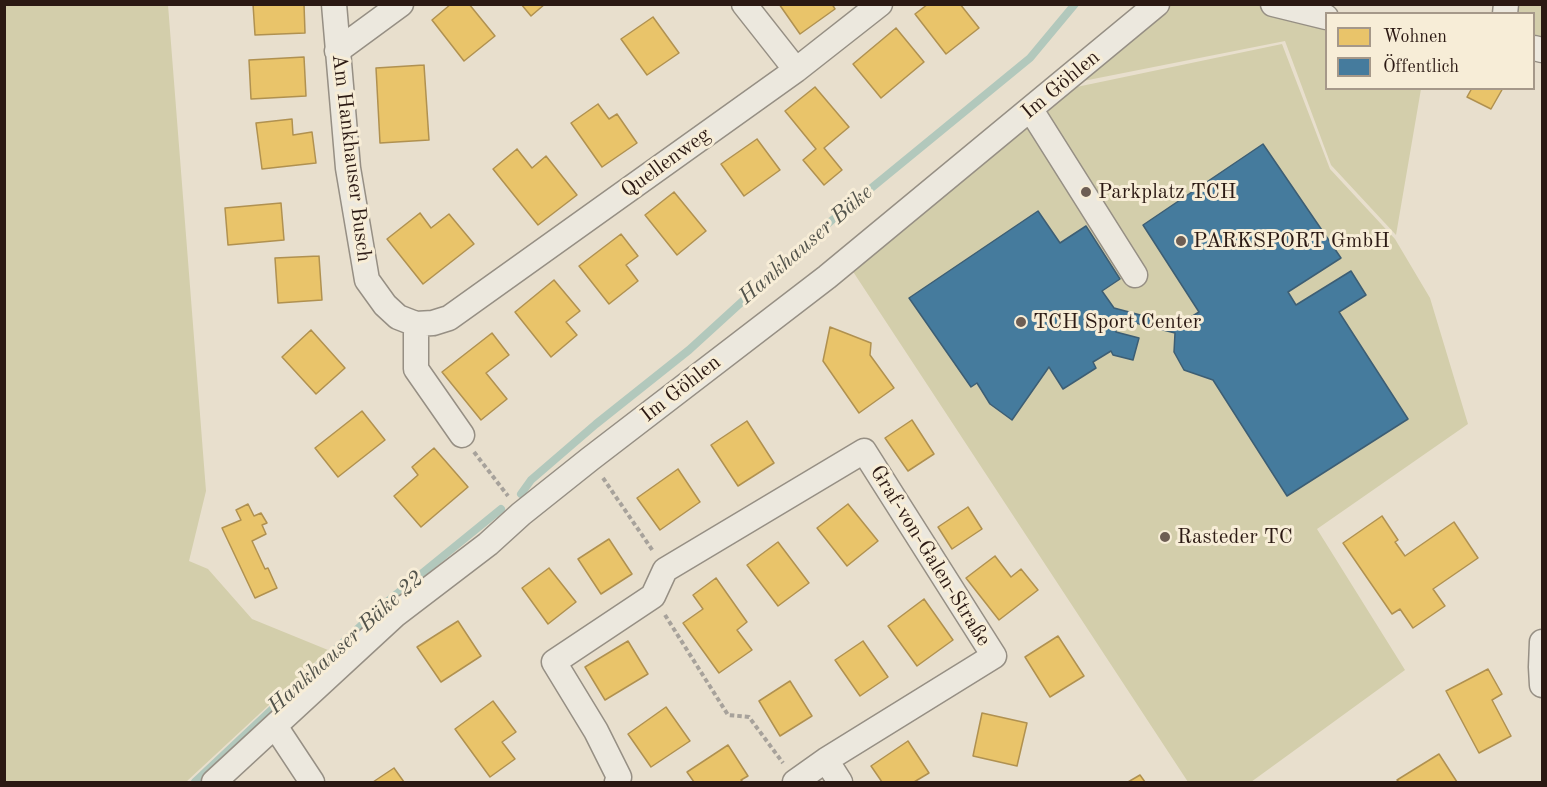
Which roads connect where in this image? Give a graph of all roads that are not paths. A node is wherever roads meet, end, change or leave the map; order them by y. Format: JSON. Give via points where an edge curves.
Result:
{"nodes":[{"id":1,"x":334,"y":4,"type":"edge"},
{"id":2,"x":401,"y":4,"type":"edge"},
{"id":3,"x":744,"y":4,"type":"edge"},
{"id":4,"x":880,"y":4,"type":"edge"},
{"id":5,"x":1157,"y":4,"type":"edge"},
{"id":6,"x":1273,"y":4,"type":"edge"},
{"id":7,"x":1325,"y":17,"type":"edge"},
{"id":8,"x":338,"y":51,"type":"junction"},
{"id":9,"x":796,"y":70,"type":"junction"},
{"id":10,"x":1031,"y":110,"type":"junction"},
{"id":11,"x":1135,"y":274,"type":"dead end"},
{"id":12,"x":416,"y":324,"type":"junction"},
{"id":13,"x":462,"y":435,"type":"road end"},
{"id":14,"x":1542,"y":642,"type":"edge"},
{"id":15,"x":1542,"y":685,"type":"edge"},
{"id":16,"x":275,"y":726,"type":"junction"},
{"id":17,"x":825,"y":760,"type":"junction"},
{"id":18,"x":795,"y":782,"type":"edge"},
{"id":19,"x":214,"y":783,"type":"edge"},
{"id":20,"x":312,"y":783,"type":"edge"},
{"id":21,"x":617,"y":783,"type":"edge"},
{"id":22,"x":840,"y":783,"type":"edge"}],
"edges":[{"from":1,"to":8,"type":"street","name":"Am Hankhauser Busch"},
{"from":2,"to":8,"type":"street"},
{"from":3,"to":9,"type":"street"},
{"from":4,"to":9,"type":"street","name":"Quellenweg"},
{"from":5,"to":10,"type":"street","name":"Im Göhlen"},
{"from":6,"to":7,"type":"street"},
{"from":8,"to":12,"type":"street","name":"Am Hankhauser Busch","via":[[348,168],[367,280],[398,317]]},
{"from":9,"to":12,"type":"street","name":"Quellenweg","via":[[449,318]]},
{"from":10,"to":11,"type":"street"},
{"from":10,"to":16,"type":"street","name":"Im Göhlen","via":[[827,277],[395,615]]},
{"from":12,"to":13,"type":"street","via":[[416,369]]},
{"from":14,"to":15,"type":"street"},
{"from":16,"to":19,"type":"street","name":"Im Göhlen"},
{"from":16,"to":20,"type":"street"},
{"from":17,"to":18,"type":"street","name":"Graf-von-Galen-Straße"},
{"from":17,"to":21,"type":"street","name":"Graf-von-Galen-Straße","via":[[994,656],[864,451],[665,570],[653,596],[554,662],[596,731],[619,777]]},
{"from":17,"to":22,"type":"street"}]}
